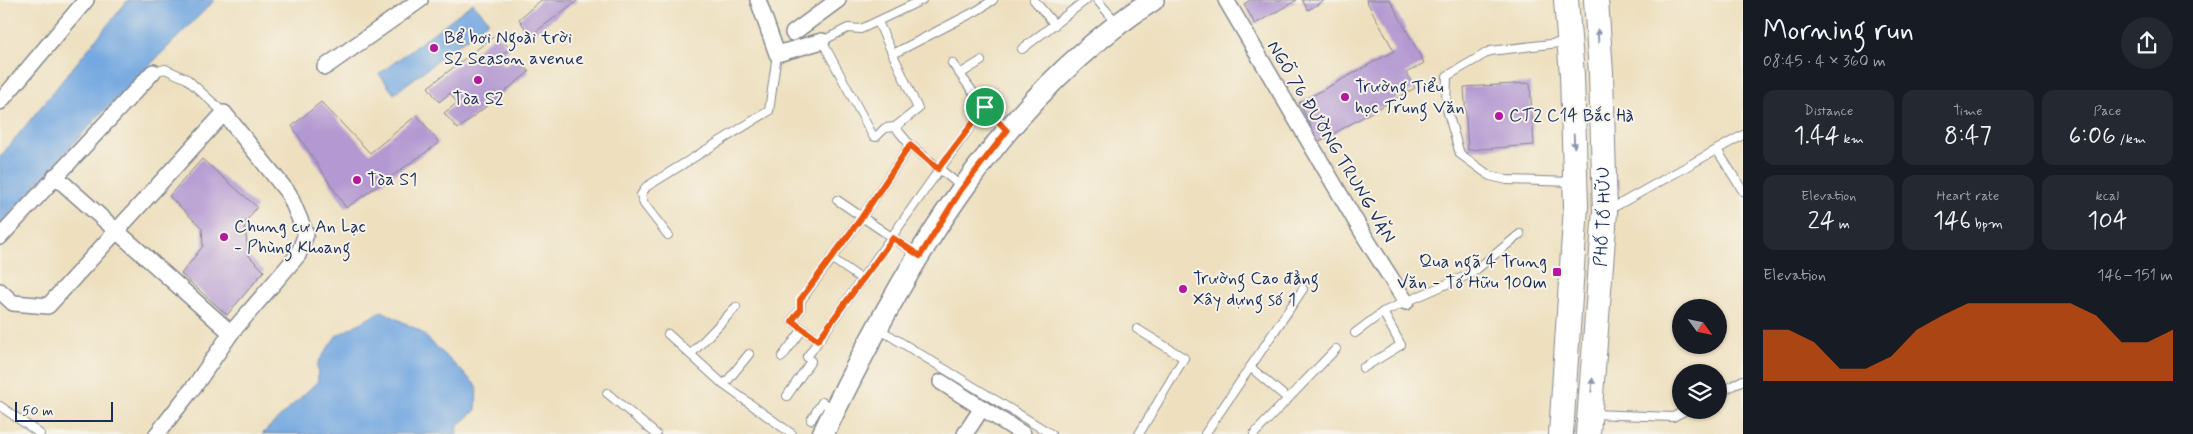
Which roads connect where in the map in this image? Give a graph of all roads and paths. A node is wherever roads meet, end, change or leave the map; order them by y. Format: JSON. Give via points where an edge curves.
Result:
{"nodes":[{"id":1,"x":86,"y":0,"type":"edge"},
{"id":2,"x":420,"y":0,"type":"edge"},
{"id":3,"x":758,"y":0,"type":"edge"},
{"id":4,"x":838,"y":0,"type":"edge"},
{"id":5,"x":922,"y":0,"type":"edge"},
{"id":6,"x":993,"y":0,"type":"edge"},
{"id":7,"x":1034,"y":0,"type":"edge"},
{"id":8,"x":1086,"y":0,"type":"edge"},
{"id":9,"x":1097,"y":0,"type":"edge"},
{"id":10,"x":1153,"y":0,"type":"edge"},
{"id":11,"x":1226,"y":0,"type":"edge"},
{"id":12,"x":1566,"y":0,"type":"edge"},
{"id":13,"x":1596,"y":0,"type":"edge"},
{"id":14,"x":878,"y":22,"type":"junction"},
{"id":15,"x":1117,"y":23,"type":"junction"},
{"id":16,"x":1055,"y":25,"type":"junction"},
{"id":17,"x":793,"y":34,"type":"dead end"},
{"id":18,"x":822,"y":41,"type":"junction"},
{"id":19,"x":1568,"y":42,"type":"junction"},
{"id":20,"x":1022,"y":49,"type":"dead end"},
{"id":21,"x":777,"y":54,"type":"junction"},
{"id":22,"x":893,"y":54,"type":"junction"},
{"id":23,"x":981,"y":60,"type":"dead end"},
{"id":24,"x":952,"y":63,"type":"dead end"},
{"id":25,"x":325,"y":68,"type":"dead end"},
{"id":26,"x":153,"y":72,"type":"joint"},
{"id":27,"x":1601,"y":73,"type":"junction"},
{"id":28,"x":960,"y":74,"type":"junction"},
{"id":29,"x":1572,"y":75,"type":"junction"},
{"id":30,"x":0,"y":102,"type":"edge"},
{"id":31,"x":985,"y":107,"type":"junction"},
{"id":32,"x":224,"y":113,"type":"junction"},
{"id":33,"x":895,"y":127,"type":"junction"},
{"id":34,"x":1007,"y":131,"type":"junction"},
{"id":35,"x":1743,"y":135,"type":"edge"},
{"id":36,"x":910,"y":145,"type":"junction"},
{"id":37,"x":1717,"y":150,"type":"junction"},
{"id":38,"x":938,"y":169,"type":"junction"},
{"id":39,"x":55,"y":176,"type":"junction"},
{"id":40,"x":1575,"y":182,"type":"junction"},
{"id":41,"x":963,"y":188,"type":"junction"},
{"id":42,"x":1743,"y":191,"type":"edge"},
{"id":43,"x":837,"y":200,"type":"dead end"},
{"id":44,"x":1605,"y":212,"type":"junction"},
{"id":45,"x":862,"y":217,"type":"junction"},
{"id":46,"x":116,"y":232,"type":"junction"},
{"id":47,"x":1520,"y":234,"type":"dead end"},
{"id":48,"x":668,"y":235,"type":"dead end"},
{"id":49,"x":0,"y":237,"type":"edge"},
{"id":50,"x":893,"y":238,"type":"junction"},
{"id":51,"x":920,"y":256,"type":"junction"},
{"id":52,"x":832,"y":258,"type":"junction"},
{"id":53,"x":863,"y":280,"type":"junction"},
{"id":54,"x":1303,"y":289,"type":"dead end"},
{"id":55,"x":0,"y":291,"type":"edge"},
{"id":56,"x":1406,"y":302,"type":"junction"},
{"id":57,"x":1599,"y":305,"type":"junction"},
{"id":58,"x":1570,"y":306,"type":"junction"},
{"id":59,"x":736,"y":307,"type":"dead end"},
{"id":60,"x":1384,"y":312,"type":"junction"},
{"id":61,"x":877,"y":328,"type":"junction"},
{"id":62,"x":803,"y":329,"type":"junction"},
{"id":63,"x":1137,"y":329,"type":"dead end"},
{"id":64,"x":1355,"y":333,"type":"dead end"},
{"id":65,"x":231,"y":334,"type":"junction"},
{"id":66,"x":668,"y":334,"type":"dead end"},
{"id":67,"x":818,"y":340,"type":"junction"},
{"id":68,"x":1336,"y":349,"type":"dead end"},
{"id":69,"x":691,"y":354,"type":"junction"},
{"id":70,"x":749,"y":354,"type":"dead end"},
{"id":71,"x":782,"y":357,"type":"dead end"},
{"id":72,"x":1250,"y":367,"type":"junction"},
{"id":73,"x":1363,"y":368,"type":"dead end"},
{"id":74,"x":1743,"y":380,"type":"edge"},
{"id":75,"x":941,"y":382,"type":"dead end"},
{"id":76,"x":724,"y":386,"type":"junction"},
{"id":77,"x":1727,"y":389,"type":"edge"},
{"id":78,"x":607,"y":393,"type":"dead end"},
{"id":79,"x":786,"y":396,"type":"dead end"},
{"id":80,"x":1288,"y":399,"type":"junction"},
{"id":81,"x":0,"y":406,"type":"edge"},
{"id":82,"x":982,"y":408,"type":"junction"},
{"id":83,"x":1672,"y":417,"type":"edge"},
{"id":84,"x":1589,"y":424,"type":"edge"},
{"id":85,"x":817,"y":427,"type":"edge"},
{"id":86,"x":40,"y":434,"type":"edge"},
{"id":87,"x":157,"y":434,"type":"edge"},
{"id":88,"x":656,"y":434,"type":"edge"},
{"id":89,"x":792,"y":434,"type":"edge"},
{"id":90,"x":965,"y":434,"type":"edge"},
{"id":91,"x":1023,"y":434,"type":"edge"},
{"id":92,"x":1051,"y":434,"type":"edge"},
{"id":93,"x":1139,"y":434,"type":"edge"},
{"id":94,"x":1205,"y":434,"type":"edge"},
{"id":95,"x":1254,"y":434,"type":"edge"},
{"id":96,"x":1561,"y":434,"type":"edge"}],
"edges":[{"from":1,"to":30,"type":"street"},
{"from":2,"to":25,"type":"street"},
{"from":3,"to":21,"type":"street"},
{"from":4,"to":17,"type":"street"},
{"from":5,"to":14,"type":"lane"},
{"from":6,"to":22,"type":"lane"},
{"from":7,"to":16,"type":"lane"},
{"from":8,"to":16,"type":"lane"},
{"from":9,"to":15,"type":"lane"},
{"from":10,"to":15,"type":"street"},
{"from":11,"to":56,"type":"street","name":"NGÕ 76 ĐƯỜNG TRUNG VĂN"},
{"from":12,"to":19,"type":"main road","name":"PHỐ TỐ HỮU"},
{"from":27,"to":13,"type":"main road","name":"PHỐ TỐ HỮU","one_way":true},
{"from":14,"to":18,"type":"lane","via":[[861,29],[848,28]]},
{"from":14,"to":22,"type":"lane"},
{"from":15,"to":34,"type":"street","via":[[1039,94]]},
{"from":16,"to":20,"type":"lane"},
{"from":18,"to":21,"type":"street"},
{"from":18,"to":33,"type":"lane","via":[[872,134],[876,137],[885,128]]},
{"from":19,"to":29,"type":"main road","name":"PHỐ TỐ HỮU"},
{"from":19,"to":40,"type":"lane","via":[[1490,51],[1447,76],[1446,106],[1460,154],[1490,176],[1507,180]]},
{"from":21,"to":48,"type":"lane","via":[[770,111],[646,187],[642,195],[644,204]]},
{"from":22,"to":33,"type":"lane","via":[[918,109]]},
{"from":23,"to":28,"type":"lane"},
{"from":24,"to":28,"type":"lane"},
{"from":26,"to":32,"type":"lane","via":[[165,69],[187,79]]},
{"from":26,"to":39,"type":"street"},
{"from":27,"to":29,"type":"main road","via":[[1585,77]]},
{"from":27,"to":44,"type":"main road","name":"PHỐ TỐ HỮU"},
{"from":28,"to":31,"type":"lane"},
{"from":29,"to":40,"type":"main road","name":"PHỐ TỐ HỮU","one_way":true},
{"from":31,"to":34,"type":"lane"},
{"from":31,"to":38,"type":"lane"},
{"from":32,"to":46,"type":"street"},
{"from":32,"to":65,"type":"street","via":[[289,194],[306,234],[298,255]]},
{"from":33,"to":36,"type":"lane"},
{"from":34,"to":41,"type":"street"},
{"from":35,"to":37,"type":"lane"},
{"from":36,"to":38,"type":"lane"},
{"from":36,"to":45,"type":"lane"},
{"from":37,"to":42,"type":"lane"},
{"from":37,"to":44,"type":"lane"},
{"from":38,"to":41,"type":"lane"},
{"from":38,"to":50,"type":"lane"},
{"from":39,"to":46,"type":"street"},
{"from":39,"to":49,"type":"street"},
{"from":40,"to":58,"type":"main road","name":"PHỐ TỐ HỮU"},
{"from":41,"to":51,"type":"street"},
{"from":43,"to":45,"type":"lane"},
{"from":44,"to":57,"type":"main road","name":"PHỐ TỐ HỮU"},
{"from":45,"to":50,"type":"lane"},
{"from":45,"to":52,"type":"lane"},
{"from":46,"to":55,"type":"street","via":[[48,306],[13,303]]},
{"from":46,"to":65,"type":"street"},
{"from":47,"to":56,"type":"lane","via":[[1472,273]]},
{"from":50,"to":51,"type":"lane"},
{"from":50,"to":53,"type":"lane"},
{"from":51,"to":61,"type":"street"},
{"from":52,"to":53,"type":"lane"},
{"from":52,"to":62,"type":"lane","via":[[800,300],[800,310],[792,321]]},
{"from":53,"to":67,"type":"lane"},
{"from":54,"to":72,"type":"lane"},
{"from":56,"to":60,"type":"lane"},
{"from":57,"to":58,"type":"main road"},
{"from":84,"to":57,"type":"main road","name":"PHỐ TỐ HỮU","one_way":true},
{"from":58,"to":96,"type":"main road","name":"PHỐ TỐ HỮU"},
{"from":59,"to":69,"type":"lane"},
{"from":60,"to":64,"type":"lane"},
{"from":60,"to":73,"type":"lane","via":[[1401,346]]},
{"from":61,"to":85,"type":"street","via":[[834,410]]},
{"from":61,"to":92,"type":"lane"},
{"from":62,"to":67,"type":"lane"},
{"from":62,"to":71,"type":"lane"},
{"from":63,"to":93,"type":"lane","via":[[1184,358]]},
{"from":65,"to":87,"type":"street"},
{"from":66,"to":69,"type":"lane"},
{"from":67,"to":79,"type":"lane","via":[[807,357],[812,361]]},
{"from":68,"to":80,"type":"lane"},
{"from":69,"to":76,"type":"lane"},
{"from":70,"to":76,"type":"lane"},
{"from":72,"to":80,"type":"lane"},
{"from":72,"to":94,"type":"lane"},
{"from":74,"to":77,"type":"lane"},
{"from":75,"to":82,"type":"street"},
{"from":76,"to":89,"type":"lane"},
{"from":78,"to":88,"type":"lane"},
{"from":80,"to":95,"type":"lane"},
{"from":81,"to":86,"type":"lane"},
{"from":82,"to":90,"type":"street"},
{"from":82,"to":91,"type":"street"},
{"from":83,"to":84,"type":"lane"}]}
